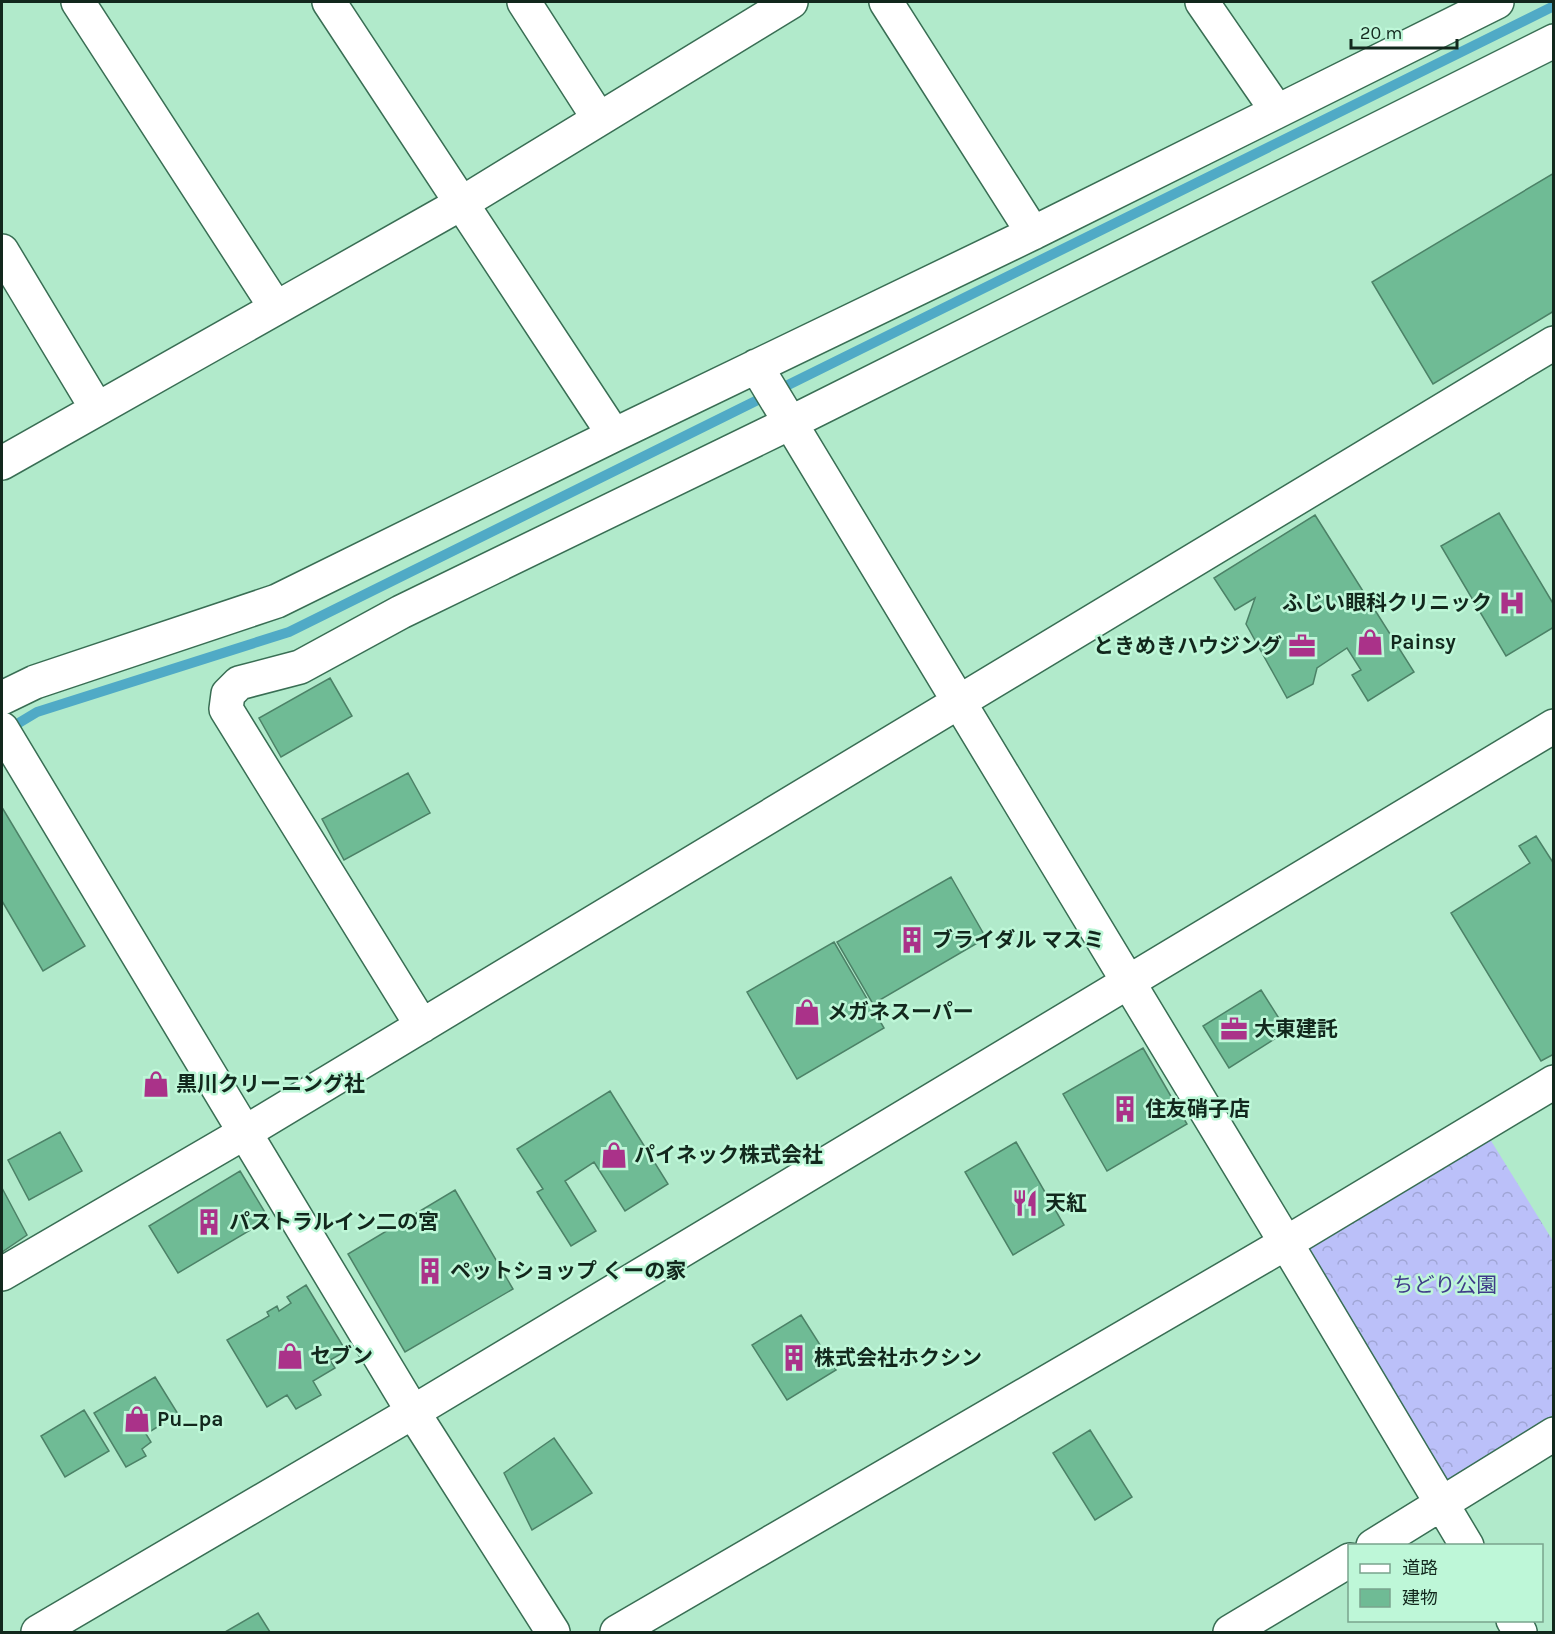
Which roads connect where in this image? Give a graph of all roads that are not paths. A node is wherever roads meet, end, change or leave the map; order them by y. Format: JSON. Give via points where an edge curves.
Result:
{"nodes":[{"id":1,"x":78,"y":2,"type":"edge"},
{"id":2,"x":329,"y":2,"type":"edge"},
{"id":3,"x":524,"y":2,"type":"edge"},
{"id":4,"x":791,"y":2,"type":"edge"},
{"id":5,"x":886,"y":2,"type":"edge"},
{"id":6,"x":1202,"y":2,"type":"edge"},
{"id":7,"x":1497,"y":2,"type":"edge"},
{"id":8,"x":1554,"y":41,"type":"edge"},
{"id":9,"x":1277,"y":111,"type":"junction"},
{"id":10,"x":599,"y":119,"type":"junction"},
{"id":11,"x":462,"y":203,"type":"junction"},
{"id":12,"x":1033,"y":233,"type":"junction"},
{"id":13,"x":2,"y":251,"type":"edge"},
{"id":14,"x":276,"y":308,"type":"junction"},
{"id":15,"x":1554,"y":343,"type":"edge"},
{"id":16,"x":756,"y":366,"type":"junction"},
{"id":17,"x":97,"y":409,"type":"junction"},
{"id":18,"x":790,"y":423,"type":"junction"},
{"id":19,"x":614,"y":435,"type":"junction"},
{"id":20,"x":2,"y":463,"type":"edge"},
{"id":21,"x":2,"y":698,"type":"edge"},
{"id":22,"x":958,"y":702,"type":"junction"},
{"id":23,"x":1554,"y":726,"type":"edge"},
{"id":24,"x":2,"y":729,"type":"edge"},
{"id":25,"x":11,"y":770,"type":"edge"},
{"id":26,"x":1128,"y":982,"type":"junction"},
{"id":27,"x":422,"y":1026,"type":"junction"},
{"id":28,"x":1554,"y":1082,"type":"edge"},
{"id":29,"x":244,"y":1133,"type":"junction"},
{"id":30,"x":1286,"y":1243,"type":"junction"},
{"id":31,"x":2,"y":1274,"type":"edge"},
{"id":32,"x":413,"y":1412,"type":"junction"},
{"id":33,"x":1554,"y":1434,"type":"edge"},
{"id":34,"x":1442,"y":1503,"type":"junction"},
{"id":35,"x":1375,"y":1544,"type":"edge"},
{"id":36,"x":1466,"y":1544,"type":"edge"},
{"id":37,"x":1348,"y":1561,"type":"edge"},
{"id":38,"x":38,"y":1632,"type":"edge"},
{"id":39,"x":553,"y":1632,"type":"edge"},
{"id":40,"x":616,"y":1632,"type":"edge"},
{"id":41,"x":1230,"y":1632,"type":"edge"}],
"edges":[{"from":1,"to":14,"type":"street"},
{"from":2,"to":11,"type":"street"},
{"from":3,"to":10,"type":"street"},
{"from":4,"to":10,"type":"street"},
{"from":5,"to":12,"type":"street"},
{"from":6,"to":9,"type":"street"},
{"from":7,"to":9,"type":"street"},
{"from":8,"to":18,"type":"street"},
{"from":9,"to":12,"type":"street"},
{"from":10,"to":11,"type":"street"},
{"from":11,"to":14,"type":"street"},
{"from":11,"to":19,"type":"street"},
{"from":12,"to":16,"type":"street"},
{"from":13,"to":17,"type":"street"},
{"from":14,"to":17,"type":"street"},
{"from":15,"to":22,"type":"street"},
{"from":16,"to":18,"type":"street"},
{"from":16,"to":19,"type":"street"},
{"from":17,"to":20,"type":"street"},
{"from":18,"to":22,"type":"street"},
{"from":18,"to":27,"type":"street","via":[[401,612],[300,667],[239,683],[228,693],[226,709]]},
{"from":19,"to":21,"type":"street","via":[[277,601],[35,682]]},
{"from":22,"to":26,"type":"street"},
{"from":22,"to":27,"type":"street"},
{"from":23,"to":26,"type":"street"},
{"from":24,"to":25,"type":"street"},
{"from":25,"to":29,"type":"street"},
{"from":26,"to":30,"type":"street"},
{"from":26,"to":32,"type":"street"},
{"from":27,"to":29,"type":"street"},
{"from":28,"to":30,"type":"street"},
{"from":29,"to":31,"type":"street"},
{"from":29,"to":32,"type":"street"},
{"from":30,"to":34,"type":"street"},
{"from":30,"to":40,"type":"street"},
{"from":32,"to":38,"type":"street"},
{"from":32,"to":39,"type":"street"},
{"from":33,"to":34,"type":"street"},
{"from":34,"to":35,"type":"street"},
{"from":34,"to":36,"type":"street"},
{"from":37,"to":41,"type":"street"}]}
